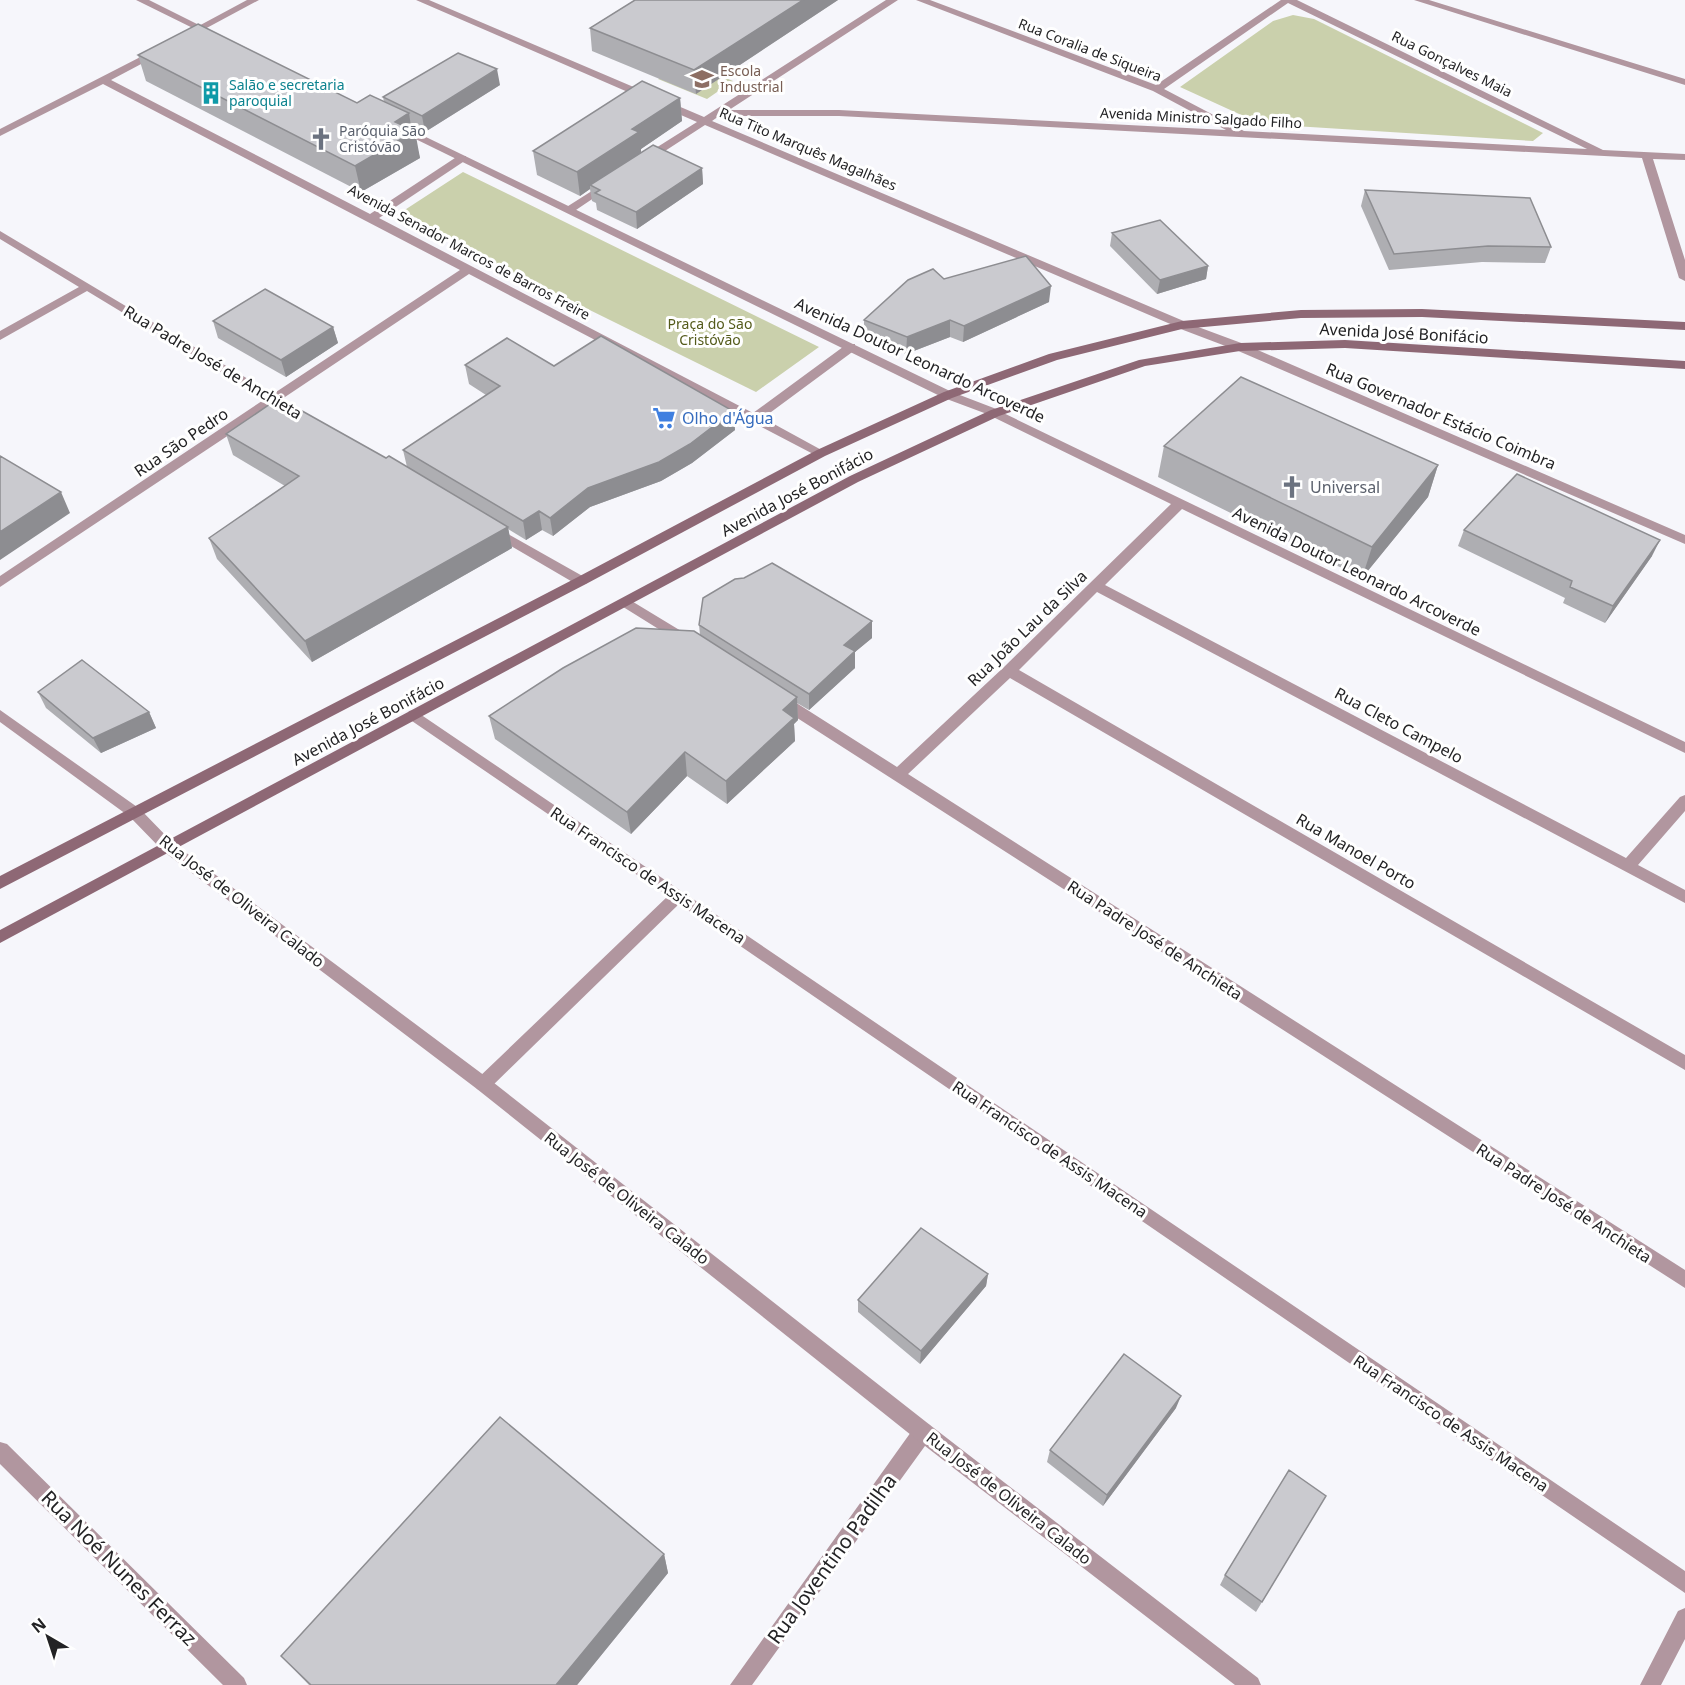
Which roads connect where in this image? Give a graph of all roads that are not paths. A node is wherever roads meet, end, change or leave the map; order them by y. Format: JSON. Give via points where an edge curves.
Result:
{"nodes":[{"id":1,"x":141,"y":0,"type":"edge"},
{"id":2,"x":254,"y":0,"type":"edge"},
{"id":3,"x":422,"y":0,"type":"edge"},
{"id":4,"x":893,"y":0,"type":"edge"},
{"id":5,"x":921,"y":0,"type":"edge"},
{"id":6,"x":1288,"y":0,"type":"edge"},
{"id":7,"x":1419,"y":0,"type":"edge"},
{"id":8,"x":1443,"y":5,"type":"edge"},
{"id":9,"x":200,"y":29,"type":"junction"},
{"id":10,"x":221,"y":39,"type":"edge"},
{"id":11,"x":102,"y":79,"type":"junction"},
{"id":12,"x":1685,"y":82,"type":"edge"},
{"id":13,"x":1157,"y":89,"type":"junction"},
{"id":14,"x":715,"y":113,"type":"junction"},
{"id":15,"x":704,"y":120,"type":"junction"},
{"id":16,"x":388,"y":122,"type":"edge"},
{"id":17,"x":0,"y":133,"type":"edge"},
{"id":18,"x":1245,"y":136,"type":"junction"},
{"id":19,"x":1603,"y":152,"type":"junction"},
{"id":20,"x":1647,"y":157,"type":"junction"},
{"id":21,"x":1685,"y":157,"type":"edge"},
{"id":22,"x":462,"y":158,"type":"junction"},
{"id":23,"x":636,"y":165,"type":"edge"},
{"id":24,"x":617,"y":178,"type":"edge"},
{"id":25,"x":569,"y":210,"type":"junction"},
{"id":26,"x":372,"y":218,"type":"junction"},
{"id":27,"x":0,"y":234,"type":"edge"},
{"id":28,"x":469,"y":269,"type":"junction"},
{"id":29,"x":1685,"y":278,"type":"edge"},
{"id":30,"x":88,"y":286,"type":"junction"},
{"id":31,"x":1182,"y":325,"type":"junction"},
{"id":32,"x":1685,"y":326,"type":"edge"},
{"id":33,"x":0,"y":336,"type":"edge"},
{"id":34,"x":851,"y":347,"type":"junction"},
{"id":35,"x":1240,"y":347,"type":"junction"},
{"id":36,"x":1685,"y":365,"type":"edge"},
{"id":37,"x":948,"y":395,"type":"junction"},
{"id":38,"x":274,"y":400,"type":"junction"},
{"id":39,"x":995,"y":413,"type":"junction"},
{"id":40,"x":305,"y":418,"type":"edge"},
{"id":41,"x":754,"y":418,"type":"junction"},
{"id":42,"x":821,"y":453,"type":"junction"},
{"id":43,"x":1179,"y":504,"type":"junction"},
{"id":44,"x":479,"y":521,"type":"edge"},
{"id":45,"x":1685,"y":540,"type":"edge"},
{"id":46,"x":581,"y":581,"type":"junction"},
{"id":47,"x":0,"y":582,"type":"edge"},
{"id":48,"x":1095,"y":586,"type":"junction"},
{"id":49,"x":625,"y":602,"type":"junction"},
{"id":50,"x":696,"y":647,"type":"edge"},
{"id":51,"x":1009,"y":671,"type":"junction"},
{"id":52,"x":766,"y":692,"type":"edge"},
{"id":53,"x":0,"y":715,"type":"edge"},
{"id":54,"x":414,"y":715,"type":"junction"},
{"id":55,"x":1685,"y":748,"type":"edge"},
{"id":56,"x":898,"y":775,"type":"junction"},
{"id":57,"x":1685,"y":801,"type":"edge"},
{"id":58,"x":135,"y":813,"type":"junction"},
{"id":59,"x":168,"y":847,"type":"junction"},
{"id":60,"x":1628,"y":867,"type":"junction"},
{"id":61,"x":0,"y":883,"type":"edge"},
{"id":62,"x":678,"y":896,"type":"junction"},
{"id":63,"x":1685,"y":897,"type":"edge"},
{"id":64,"x":0,"y":937,"type":"edge"},
{"id":65,"x":1685,"y":1063,"type":"edge"},
{"id":66,"x":483,"y":1084,"type":"junction"},
{"id":67,"x":1685,"y":1280,"type":"edge"},
{"id":68,"x":923,"y":1432,"type":"junction"},
{"id":69,"x":0,"y":1451,"type":"edge"},
{"id":70,"x":1685,"y":1583,"type":"edge"},
{"id":71,"x":1685,"y":1618,"type":"edge"},
{"id":72,"x":237,"y":1685,"type":"edge"},
{"id":73,"x":740,"y":1685,"type":"edge"},
{"id":74,"x":1251,"y":1685,"type":"edge"},
{"id":75,"x":1650,"y":1685,"type":"edge"}],
"edges":[{"from":1,"to":9,"type":"street"},
{"from":2,"to":9,"type":"street"},
{"from":3,"to":15,"type":"street","name":"Rua Tito Marquês Magalhães"},
{"from":4,"to":14,"type":"street"},
{"from":5,"to":13,"type":"street","name":"Rua Coralia de Siqueira"},
{"from":6,"to":13,"type":"street"},
{"from":6,"to":19,"type":"street","name":"Rua Gonçalves Maia"},
{"from":7,"to":8,"type":"street"},
{"from":8,"to":12,"type":"street"},
{"from":9,"to":10,"type":"street"},
{"from":9,"to":11,"type":"street"},
{"from":11,"to":17,"type":"street"},
{"from":11,"to":26,"type":"street","name":"Avenida Senador Marcos de Barros Freire"},
{"from":13,"to":18,"type":"street","name":"Rua Coralia de Siqueira"},
{"from":14,"to":15,"type":"street"},
{"from":14,"to":18,"type":"street","name":"Avenida Ministro Salgado Filho","via":[[839,113]]},
{"from":15,"to":23,"type":"street"},
{"from":15,"to":31,"type":"street","name":"Rua Tito Marquês Magalhães"},
{"from":16,"to":22,"type":"street","name":"Avenida Doutor Leonardo Arcoverde"},
{"from":18,"to":19,"type":"street","name":"Avenida Ministro Salgado Filho"},
{"from":19,"to":20,"type":"street","name":"Avenida Ministro Salgado Filho"},
{"from":20,"to":21,"type":"street","name":"Avenida Ministro Salgado Filho"},
{"from":20,"to":29,"type":"street"},
{"from":22,"to":25,"type":"street","name":"Avenida Doutor Leonardo Arcoverde"},
{"from":22,"to":26,"type":"street"},
{"from":24,"to":25,"type":"street"},
{"from":25,"to":34,"type":"street","name":"Avenida Doutor Leonardo Arcoverde"},
{"from":26,"to":28,"type":"street","name":"Avenida Senador Marcos de Barros Freire"},
{"from":27,"to":30,"type":"street","name":"Rua Padre José de Anchieta"},
{"from":28,"to":38,"type":"street","name":"Rua São Pedro"},
{"from":28,"to":41,"type":"street","name":"Avenida Senador Marcos de Barros Freire"},
{"from":30,"to":33,"type":"street"},
{"from":30,"to":38,"type":"street","name":"Rua Padre José de Anchieta"},
{"from":31,"to":32,"type":"main road","name":"Avenida José Bonifácio","via":[[1301,314],[1422,313]]},
{"from":31,"to":35,"type":"street","name":"Rua Governador Estácio Coimbra"},
{"from":31,"to":37,"type":"main road","name":"Avenida José Bonifácio","via":[[1053,357]]},
{"from":34,"to":37,"type":"street","name":"Avenida Doutor Leonardo Arcoverde"},
{"from":34,"to":41,"type":"street"},
{"from":35,"to":36,"type":"main road","name":"Avenida José Bonifácio","via":[[1345,344]]},
{"from":35,"to":39,"type":"main road","name":"Avenida José Bonifácio","via":[[1143,363]]},
{"from":35,"to":45,"type":"street","name":"Rua Governador Estácio Coimbra"},
{"from":37,"to":39,"type":"street","name":"Avenida Doutor Leonardo Arcoverde"},
{"from":37,"to":42,"type":"main road","name":"Avenida José Bonifácio"},
{"from":38,"to":40,"type":"street","name":"Rua Padre José de Anchieta"},
{"from":38,"to":47,"type":"street","name":"Rua São Pedro"},
{"from":39,"to":43,"type":"street","name":"Avenida Doutor Leonardo Arcoverde"},
{"from":39,"to":49,"type":"main road","name":"Avenida José Bonifácio","via":[[854,479]]},
{"from":41,"to":42,"type":"street","name":"Avenida Senador Marcos de Barros Freire"},
{"from":42,"to":46,"type":"main road","name":"Avenida José Bonifácio"},
{"from":43,"to":48,"type":"street","name":"Rua João Lau da Silva"},
{"from":43,"to":55,"type":"street","name":"Avenida Doutor Leonardo Arcoverde"},
{"from":44,"to":46,"type":"street"},
{"from":46,"to":58,"type":"main road","name":"Avenida José Bonifácio"},
{"from":48,"to":51,"type":"street","name":"Rua João Lau da Silva"},
{"from":48,"to":60,"type":"street","name":"Rua Cleto Campelo"},
{"from":49,"to":50,"type":"street"},
{"from":49,"to":54,"type":"main road","name":"Avenida José Bonifácio"},
{"from":51,"to":56,"type":"street","name":"Rua João Lau da Silva"},
{"from":51,"to":65,"type":"street","name":"Rua Manoel Porto"},
{"from":52,"to":56,"type":"street","name":"Rua Padre José de Anchieta"},
{"from":53,"to":58,"type":"street","name":"Rua José de Oliveira Calado"},
{"from":54,"to":59,"type":"main road","name":"Avenida José Bonifácio"},
{"from":54,"to":62,"type":"street","name":"Rua Francisco de Assis Macena"},
{"from":56,"to":67,"type":"street","name":"Rua Padre José de Anchieta"},
{"from":57,"to":60,"type":"street"},
{"from":58,"to":59,"type":"street","name":"Rua José de Oliveira Calado"},
{"from":58,"to":61,"type":"main road","name":"Avenida José Bonifácio"},
{"from":59,"to":64,"type":"main road","name":"Avenida José Bonifácio"},
{"from":59,"to":66,"type":"street","name":"Rua José de Oliveira Calado"},
{"from":60,"to":63,"type":"street","name":"Rua Cleto Campelo"},
{"from":62,"to":66,"type":"street"},
{"from":62,"to":70,"type":"street","name":"Rua Francisco de Assis Macena"},
{"from":66,"to":68,"type":"street","name":"Rua José de Oliveira Calado"},
{"from":68,"to":73,"type":"street","name":"Rua Joventino Padilha"},
{"from":68,"to":74,"type":"street","name":"Rua José de Oliveira Calado"},
{"from":69,"to":72,"type":"street","name":"Rua Noé Nunes Ferraz"},
{"from":71,"to":75,"type":"street"}]}
